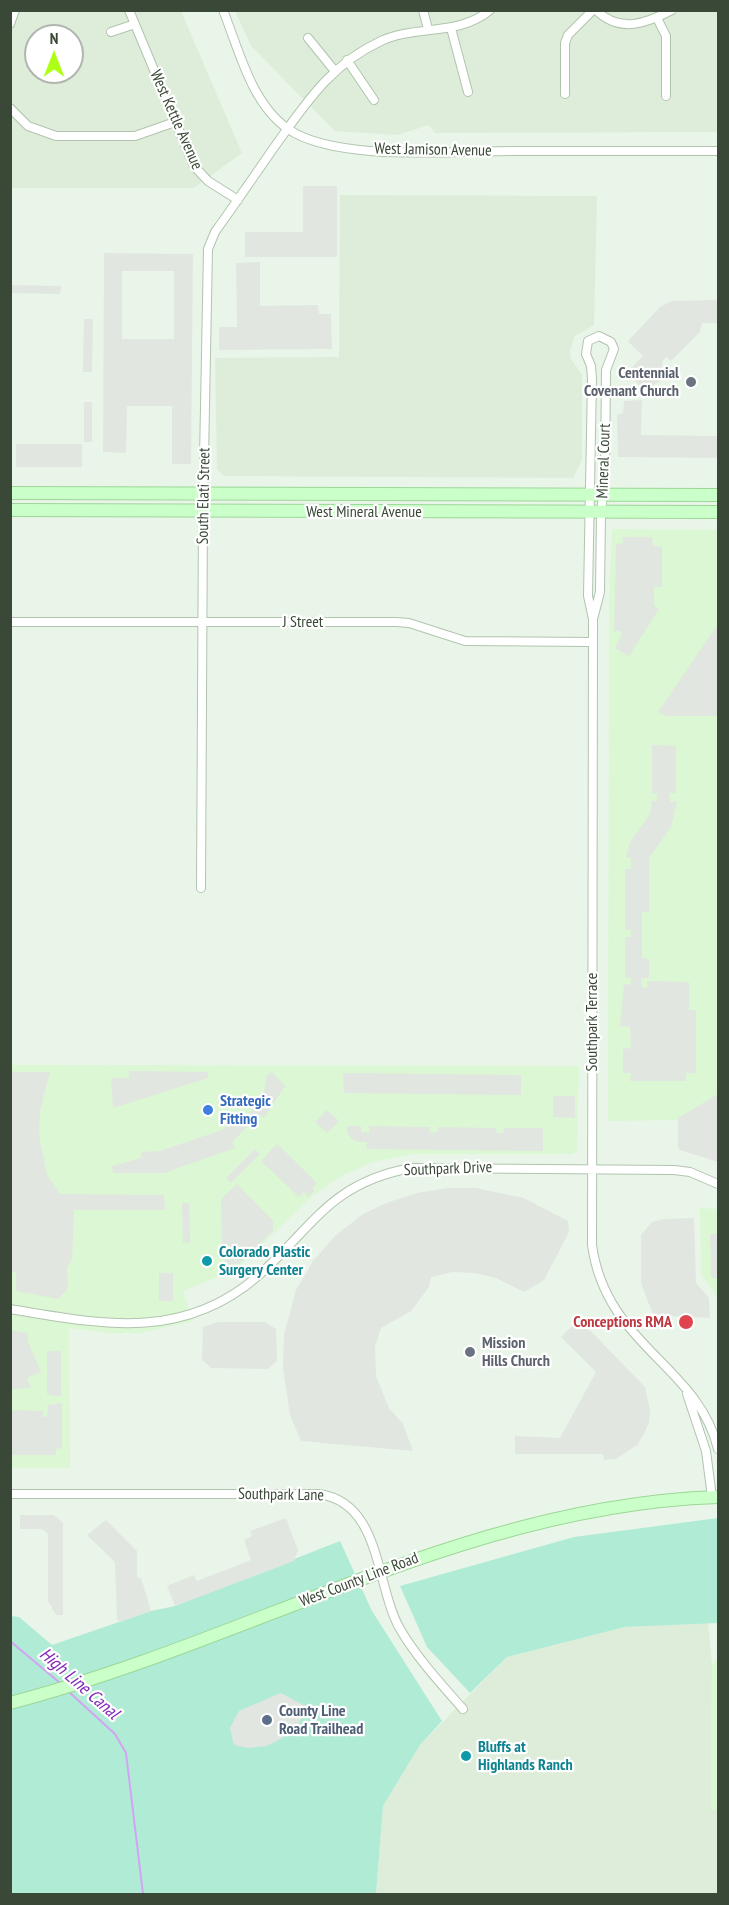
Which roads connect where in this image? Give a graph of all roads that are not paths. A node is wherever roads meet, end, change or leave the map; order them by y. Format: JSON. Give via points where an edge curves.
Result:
{"nodes":[{"id":1,"x":15,"y":10,"type":"edge"},
{"id":2,"x":129,"y":10,"type":"edge"},
{"id":3,"x":223,"y":10,"type":"edge"},
{"id":4,"x":423,"y":10,"type":"edge"},
{"id":5,"x":490,"y":10,"type":"edge"},
{"id":6,"x":595,"y":10,"type":"edge"},
{"id":7,"x":672,"y":10,"type":"edge"},
{"id":8,"x":657,"y":18,"type":"junction"},
{"id":9,"x":10,"y":24,"type":"edge"},
{"id":10,"x":135,"y":24,"type":"junction"},
{"id":11,"x":451,"y":28,"type":"junction"},
{"id":12,"x":428,"y":30,"type":"junction"},
{"id":13,"x":111,"y":32,"type":"dead end"},
{"id":14,"x":308,"y":38,"type":"dead end"},
{"id":15,"x":347,"y":60,"type":"junction"},
{"id":16,"x":334,"y":70,"type":"junction"},
{"id":17,"x":468,"y":92,"type":"dead end"},
{"id":18,"x":565,"y":94,"type":"dead end"},
{"id":19,"x":666,"y":96,"type":"dead end"},
{"id":20,"x":374,"y":100,"type":"dead end"},
{"id":21,"x":10,"y":108,"type":"edge"},
{"id":22,"x":175,"y":122,"type":"junction"},
{"id":23,"x":288,"y":128,"type":"junction"},
{"id":24,"x":718,"y":151,"type":"edge"},
{"id":25,"x":238,"y":200,"type":"junction"},
{"id":26,"x":10,"y":493,"type":"edge"},
{"id":27,"x":203,"y":495,"type":"junction"},
{"id":28,"x":590,"y":495,"type":"junction"},
{"id":29,"x":603,"y":495,"type":"junction"},
{"id":30,"x":718,"y":495,"type":"edge"},
{"id":31,"x":10,"y":510,"type":"edge"},
{"id":32,"x":203,"y":511,"type":"junction"},
{"id":33,"x":588,"y":512,"type":"junction"},
{"id":34,"x":602,"y":512,"type":"junction"},
{"id":35,"x":718,"y":512,"type":"edge"},
{"id":36,"x":593,"y":619,"type":"junction"},
{"id":37,"x":10,"y":622,"type":"edge"},
{"id":38,"x":202,"y":622,"type":"junction"},
{"id":39,"x":593,"y":642,"type":"junction"},
{"id":40,"x":201,"y":888,"type":"dead end"},
{"id":41,"x":592,"y":1169,"type":"junction"},
{"id":42,"x":718,"y":1184,"type":"edge"},
{"id":43,"x":10,"y":1310,"type":"edge"},
{"id":44,"x":687,"y":1394,"type":"junction"},
{"id":45,"x":718,"y":1449,"type":"edge"},
{"id":46,"x":10,"y":1494,"type":"edge"},
{"id":47,"x":715,"y":1497,"type":"edge"},
{"id":48,"x":379,"y":1571,"type":"junction"},
{"id":49,"x":10,"y":1703,"type":"edge"},
{"id":50,"x":463,"y":1709,"type":"dead end"}],
"edges":[{"from":1,"to":9,"type":"street"},
{"from":2,"to":10,"type":"street","name":"West Kettle Avenue"},
{"from":3,"to":23,"type":"street","name":"West Jamison Avenue","via":[[259,97]]},
{"from":4,"to":12,"type":"street"},
{"from":5,"to":11,"type":"street","name":"South Elati Street"},
{"from":6,"to":8,"type":"street","via":[[606,19],[627,25]]},
{"from":6,"to":18,"type":"street","via":[[568,35],[565,43]]},
{"from":7,"to":8,"type":"street"},
{"from":8,"to":19,"type":"street","via":[[666,36]]},
{"from":10,"to":13,"type":"street"},
{"from":10,"to":22,"type":"street","name":"West Kettle Avenue"},
{"from":11,"to":12,"type":"street","name":"South Elati Street"},
{"from":11,"to":17,"type":"street"},
{"from":12,"to":15,"type":"street","name":"South Elati Street","via":[[385,39]]},
{"from":14,"to":16,"type":"street"},
{"from":15,"to":16,"type":"street","name":"South Elati Street"},
{"from":15,"to":20,"type":"street"},
{"from":16,"to":23,"type":"street","name":"South Elati Street"},
{"from":21,"to":22,"type":"street","via":[[38,131],[62,136],[135,136]]},
{"from":22,"to":25,"type":"street","name":"West Kettle Avenue","via":[[199,174]]},
{"from":23,"to":24,"type":"street","name":"West Jamison Avenue","via":[[329,145],[368,149]]},
{"from":23,"to":25,"type":"street","name":"South Elati Street"},
{"from":25,"to":27,"type":"street","name":"South Elati Street","via":[[214,232],[207,256]]},
{"from":26,"to":27,"type":"main road","name":"West Mineral Avenue"},
{"from":27,"to":28,"type":"main road","name":"West Mineral Avenue"},
{"from":27,"to":32,"type":"street","name":"South Elati Street"},
{"from":28,"to":29,"type":"main road","name":"West Mineral Avenue"},
{"from":28,"to":29,"type":"street","name":"Mineral Court","via":[[592,379],[586,347],[588,341],[599,336],[611,342],[614,349],[606,370]]},
{"from":28,"to":33,"type":"street","name":"Southpark Terrace"},
{"from":29,"to":30,"type":"main road","name":"West Mineral Avenue"},
{"from":29,"to":34,"type":"street","name":"Mineral Court"},
{"from":31,"to":32,"type":"main road","name":"West Mineral Avenue"},
{"from":32,"to":33,"type":"main road","name":"West Mineral Avenue"},
{"from":32,"to":38,"type":"street","name":"South Elati Street"},
{"from":33,"to":34,"type":"main road","name":"West Mineral Avenue"},
{"from":33,"to":36,"type":"street","name":"Southpark Terrace","via":[[588,602]]},
{"from":34,"to":35,"type":"main road","name":"West Mineral Avenue"},
{"from":34,"to":36,"type":"street","name":"Southpark Terrace","via":[[600,592]]},
{"from":36,"to":39,"type":"street","name":"Southpark Terrace"},
{"from":37,"to":38,"type":"street","name":"J Street"},
{"from":38,"to":39,"type":"street","name":"J Street","via":[[396,622],[465,640]]},
{"from":38,"to":40,"type":"street","name":"South Elati Street"},
{"from":39,"to":41,"type":"street","name":"Southpark Terrace"},
{"from":41,"to":42,"type":"street","name":"Southpark Drive","via":[[674,1170]]},
{"from":41,"to":43,"type":"street","name":"Southpark Drive","via":[[437,1167],[386,1173],[342,1193],[257,1276],[233,1294],[181,1317],[153,1323],[104,1324]]},
{"from":41,"to":44,"type":"street","name":"Southpark Terrace","via":[[592,1245],[603,1288],[628,1329]]},
{"from":44,"to":45,"type":"street","name":"Southpark Terrace","via":[[704,1410]]},
{"from":44,"to":47,"type":"street","name":"Southpark Terrace","via":[[706,1451]]},
{"from":46,"to":48,"type":"street","name":"Southpark Lane","via":[[331,1496],[346,1503],[362,1523]]},
{"from":47,"to":48,"type":"main road","name":"West County Line Road","via":[[633,1503],[576,1513],[454,1545]]},
{"from":48,"to":49,"type":"main road","name":"West County Line Road","via":[[90,1681]]},
{"from":48,"to":50,"type":"street","name":"Southpark Lane","via":[[399,1627]]}]}
